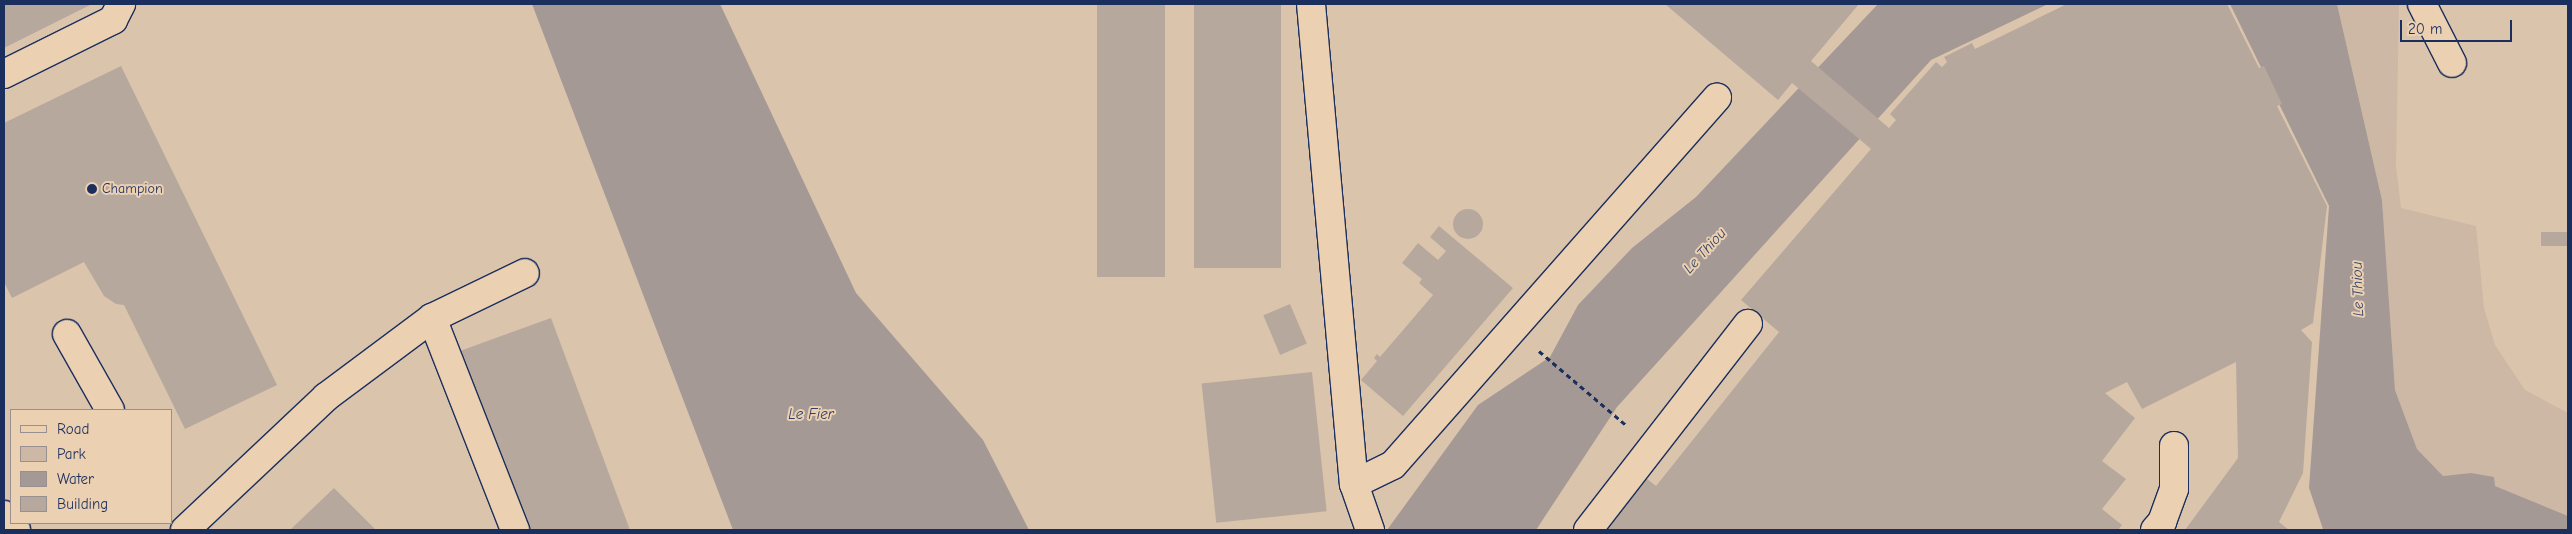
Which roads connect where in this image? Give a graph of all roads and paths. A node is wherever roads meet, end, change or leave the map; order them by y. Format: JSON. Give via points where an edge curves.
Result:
{"nodes":[{"id":1,"x":121,"y":4,"type":"edge"},
{"id":2,"x":1311,"y":4,"type":"edge"},
{"id":3,"x":2422,"y":4,"type":"edge"},
{"id":4,"x":2452,"y":63,"type":"dead end"},
{"id":5,"x":4,"y":74,"type":"edge"},
{"id":6,"x":1717,"y":98,"type":"dead end"},
{"id":7,"x":525,"y":273,"type":"dead end"},
{"id":8,"x":432,"y":318,"type":"junction"},
{"id":9,"x":1748,"y":324,"type":"dead end"},
{"id":10,"x":67,"y":334,"type":"dead end"},
{"id":11,"x":1540,"y":352,"type":"dead end"},
{"id":12,"x":109,"y":409,"type":"edge"},
{"id":13,"x":1631,"y":429,"type":"dead end"},
{"id":14,"x":2174,"y":446,"type":"dead end"},
{"id":15,"x":1354,"y":484,"type":"junction"},
{"id":16,"x":185,"y":530,"type":"edge"},
{"id":17,"x":515,"y":530,"type":"edge"},
{"id":18,"x":1370,"y":530,"type":"edge"},
{"id":19,"x":1588,"y":530,"type":"edge"},
{"id":20,"x":2155,"y":530,"type":"edge"}],
"edges":[{"from":1,"to":5,"type":"street","via":[[114,20]]},
{"from":2,"to":15,"type":"street"},
{"from":3,"to":4,"type":"street"},
{"from":6,"to":15,"type":"street","via":[[1393,466]]},
{"from":7,"to":8,"type":"street"},
{"from":8,"to":16,"type":"street","via":[[326,397]]},
{"from":8,"to":17,"type":"street"},
{"from":9,"to":19,"type":"street"},
{"from":10,"to":12,"type":"street"},
{"from":11,"to":13,"type":"path"},
{"from":14,"to":20,"type":"street","via":[[2174,489],[2162,522]]},
{"from":15,"to":18,"type":"street"}]}
